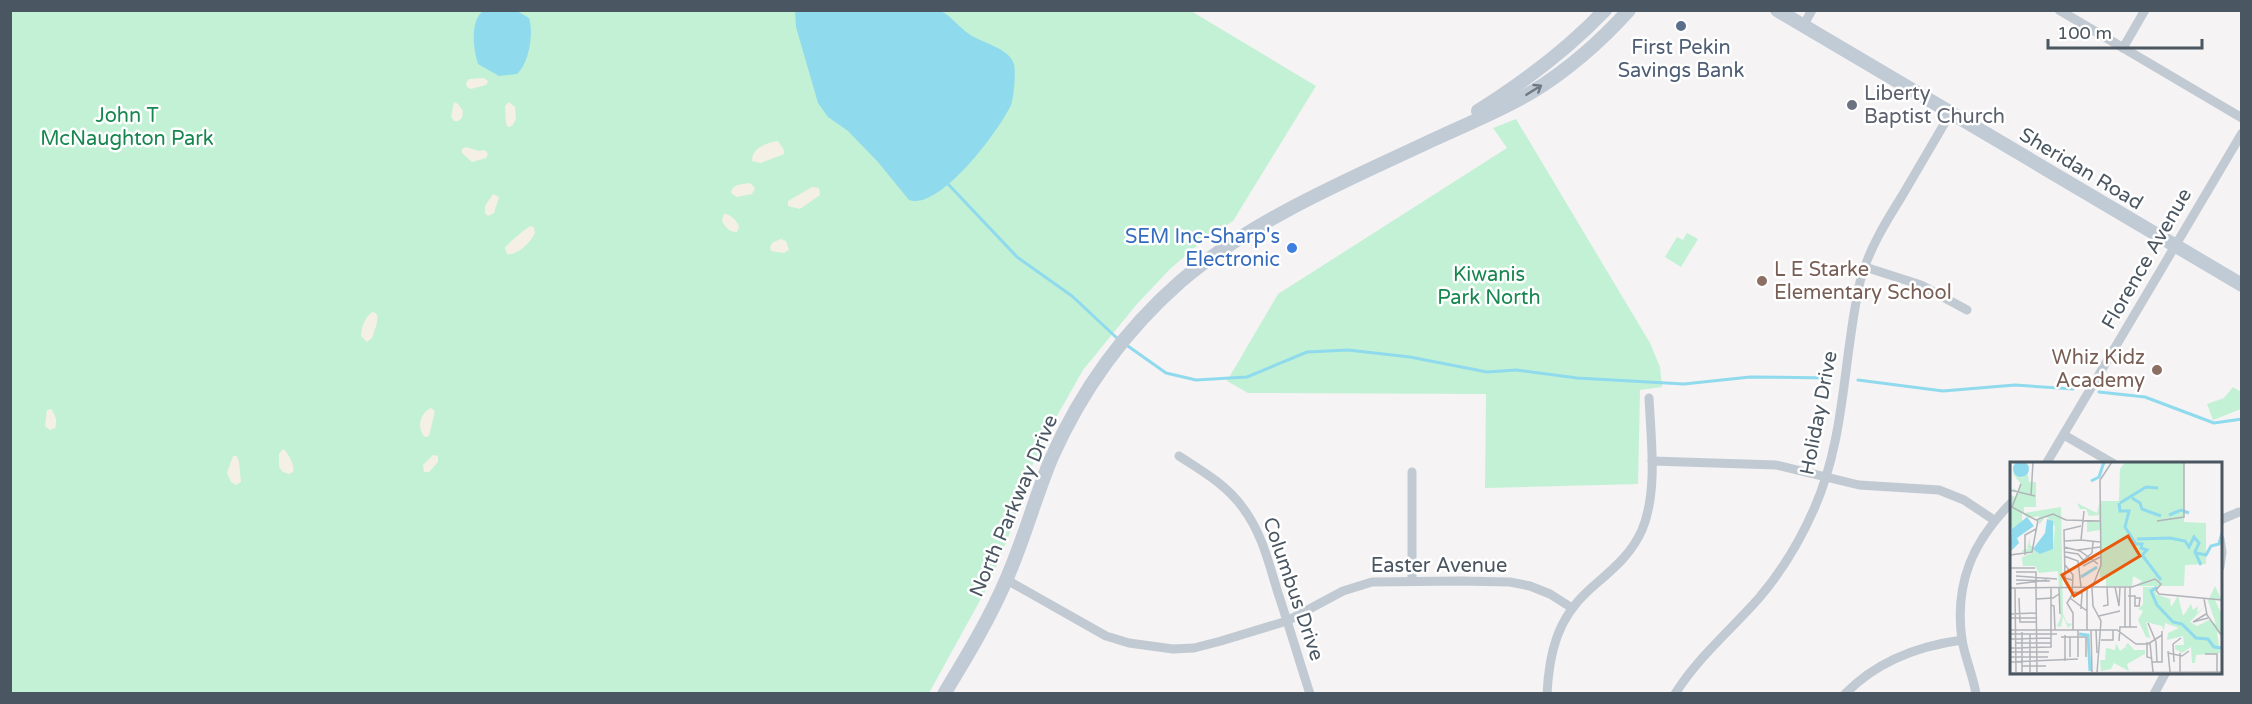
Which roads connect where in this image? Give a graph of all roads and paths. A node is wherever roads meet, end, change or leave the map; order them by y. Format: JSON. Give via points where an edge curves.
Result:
{"nodes":[{"id":1,"x":1605,"y":10,"type":"edge"},
{"id":2,"x":1629,"y":10,"type":"edge"},
{"id":3,"x":1777,"y":10,"type":"edge"},
{"id":4,"x":1812,"y":10,"type":"edge"},
{"id":5,"x":2059,"y":10,"type":"edge"},
{"id":6,"x":2145,"y":10,"type":"edge"},
{"id":7,"x":1803,"y":26,"type":"junction"},
{"id":8,"x":2123,"y":48,"type":"junction"},
{"id":9,"x":1950,"y":114,"type":"junction"},
{"id":10,"x":2241,"y":118,"type":"edge"},
{"id":11,"x":2241,"y":133,"type":"edge"},
{"id":12,"x":1425,"y":143,"type":"junction"},
{"id":13,"x":2174,"y":247,"type":"junction"},
{"id":14,"x":1865,"y":267,"type":"junction"},
{"id":15,"x":2241,"y":285,"type":"edge"},
{"id":16,"x":1967,"y":310,"type":"dead end"},
{"id":17,"x":1649,"y":398,"type":"dead end"},
{"id":18,"x":2064,"y":435,"type":"junction"},
{"id":19,"x":1179,"y":456,"type":"dead end"},
{"id":20,"x":1652,"y":461,"type":"junction"},
{"id":21,"x":2047,"y":462,"type":"edge"},
{"id":22,"x":2111,"y":462,"type":"edge"},
{"id":23,"x":1412,"y":472,"type":"dead end"},
{"id":24,"x":1826,"y":477,"type":"junction"},
{"id":25,"x":2010,"y":504,"type":"edge"},
{"id":26,"x":2239,"y":512,"type":"dead end"},
{"id":27,"x":2222,"y":519,"type":"edge"},
{"id":28,"x":1994,"y":520,"type":"junction"},
{"id":29,"x":1006,"y":580,"type":"junction"},
{"id":30,"x":1412,"y":581,"type":"junction"},
{"id":31,"x":1572,"y":608,"type":"junction"},
{"id":32,"x":1287,"y":621,"type":"junction"},
{"id":33,"x":1962,"y":640,"type":"junction"},
{"id":34,"x":2165,"y":674,"type":"edge"},
{"id":35,"x":945,"y":693,"type":"edge"},
{"id":36,"x":1310,"y":693,"type":"edge"},
{"id":37,"x":1547,"y":693,"type":"edge"},
{"id":38,"x":1675,"y":693,"type":"edge"},
{"id":39,"x":1845,"y":693,"type":"edge"},
{"id":40,"x":1976,"y":693,"type":"edge"},
{"id":41,"x":2154,"y":693,"type":"edge"}],
"edges":[{"from":1,"to":12,"type":"main road","name":"North Parkway Drive","via":[[1568,47],[1530,76]]},
{"from":12,"to":2,"type":"main road","name":"North Parkway Drive","one_way":true,"via":[[1540,86],[1589,49]]},
{"from":3,"to":7,"type":"main road","name":"Sheridan Road"},
{"from":4,"to":7,"type":"street"},
{"from":5,"to":8,"type":"street"},
{"from":6,"to":8,"type":"street"},
{"from":7,"to":9,"type":"main road","name":"Sheridan Road"},
{"from":8,"to":10,"type":"street"},
{"from":9,"to":13,"type":"main road","name":"Sheridan Road"},
{"from":9,"to":14,"type":"street","name":"Holiday Drive","via":[[1881,231]]},
{"from":11,"to":13,"type":"street","name":"Florence Avenue"},
{"from":12,"to":29,"type":"main road","name":"North Parkway Drive","via":[[1239,238],[1182,281],[1124,340],[1093,382],[1063,435]]},
{"from":13,"to":15,"type":"main road","name":"Sheridan Road"},
{"from":13,"to":18,"type":"street","name":"Florence Avenue"},
{"from":14,"to":16,"type":"street","via":[[1920,285]]},
{"from":14,"to":24,"type":"street","name":"Holiday Drive","via":[[1839,427]]},
{"from":17,"to":20,"type":"street"},
{"from":18,"to":21,"type":"street","name":"Florence Avenue"},
{"from":18,"to":22,"type":"street"},
{"from":19,"to":32,"type":"street","name":"Columbus Drive","via":[[1221,485],[1249,517],[1262,542]]},
{"from":20,"to":24,"type":"street","via":[[1776,465]]},
{"from":20,"to":31,"type":"street","via":[[1648,508],[1638,539],[1626,556]]},
{"from":23,"to":30,"type":"street"},
{"from":24,"to":28,"type":"street","via":[[1859,485],[1939,490],[1964,500]]},
{"from":24,"to":38,"type":"street","name":"Holiday Drive","via":[[1807,524],[1786,561],[1760,597]]},
{"from":25,"to":28,"type":"street"},
{"from":26,"to":27,"type":"street"},
{"from":28,"to":33,"type":"street","via":[[1975,548],[1968,567],[1961,596]]},
{"from":29,"to":32,"type":"street","name":"Easter Avenue","via":[[1101,633],[1150,648],[1194,648]]},
{"from":29,"to":35,"type":"main road","name":"North Parkway Drive"},
{"from":30,"to":31,"type":"street","name":"Easter Avenue","via":[[1520,584],[1550,594]]},
{"from":30,"to":32,"type":"street","name":"Easter Avenue","via":[[1357,586]]},
{"from":31,"to":37,"type":"street","via":[[1552,649]]},
{"from":32,"to":36,"type":"street","name":"Columbus Drive"},
{"from":33,"to":39,"type":"street","via":[[1893,658]]},
{"from":33,"to":40,"type":"street"},
{"from":34,"to":41,"type":"street"}]}
